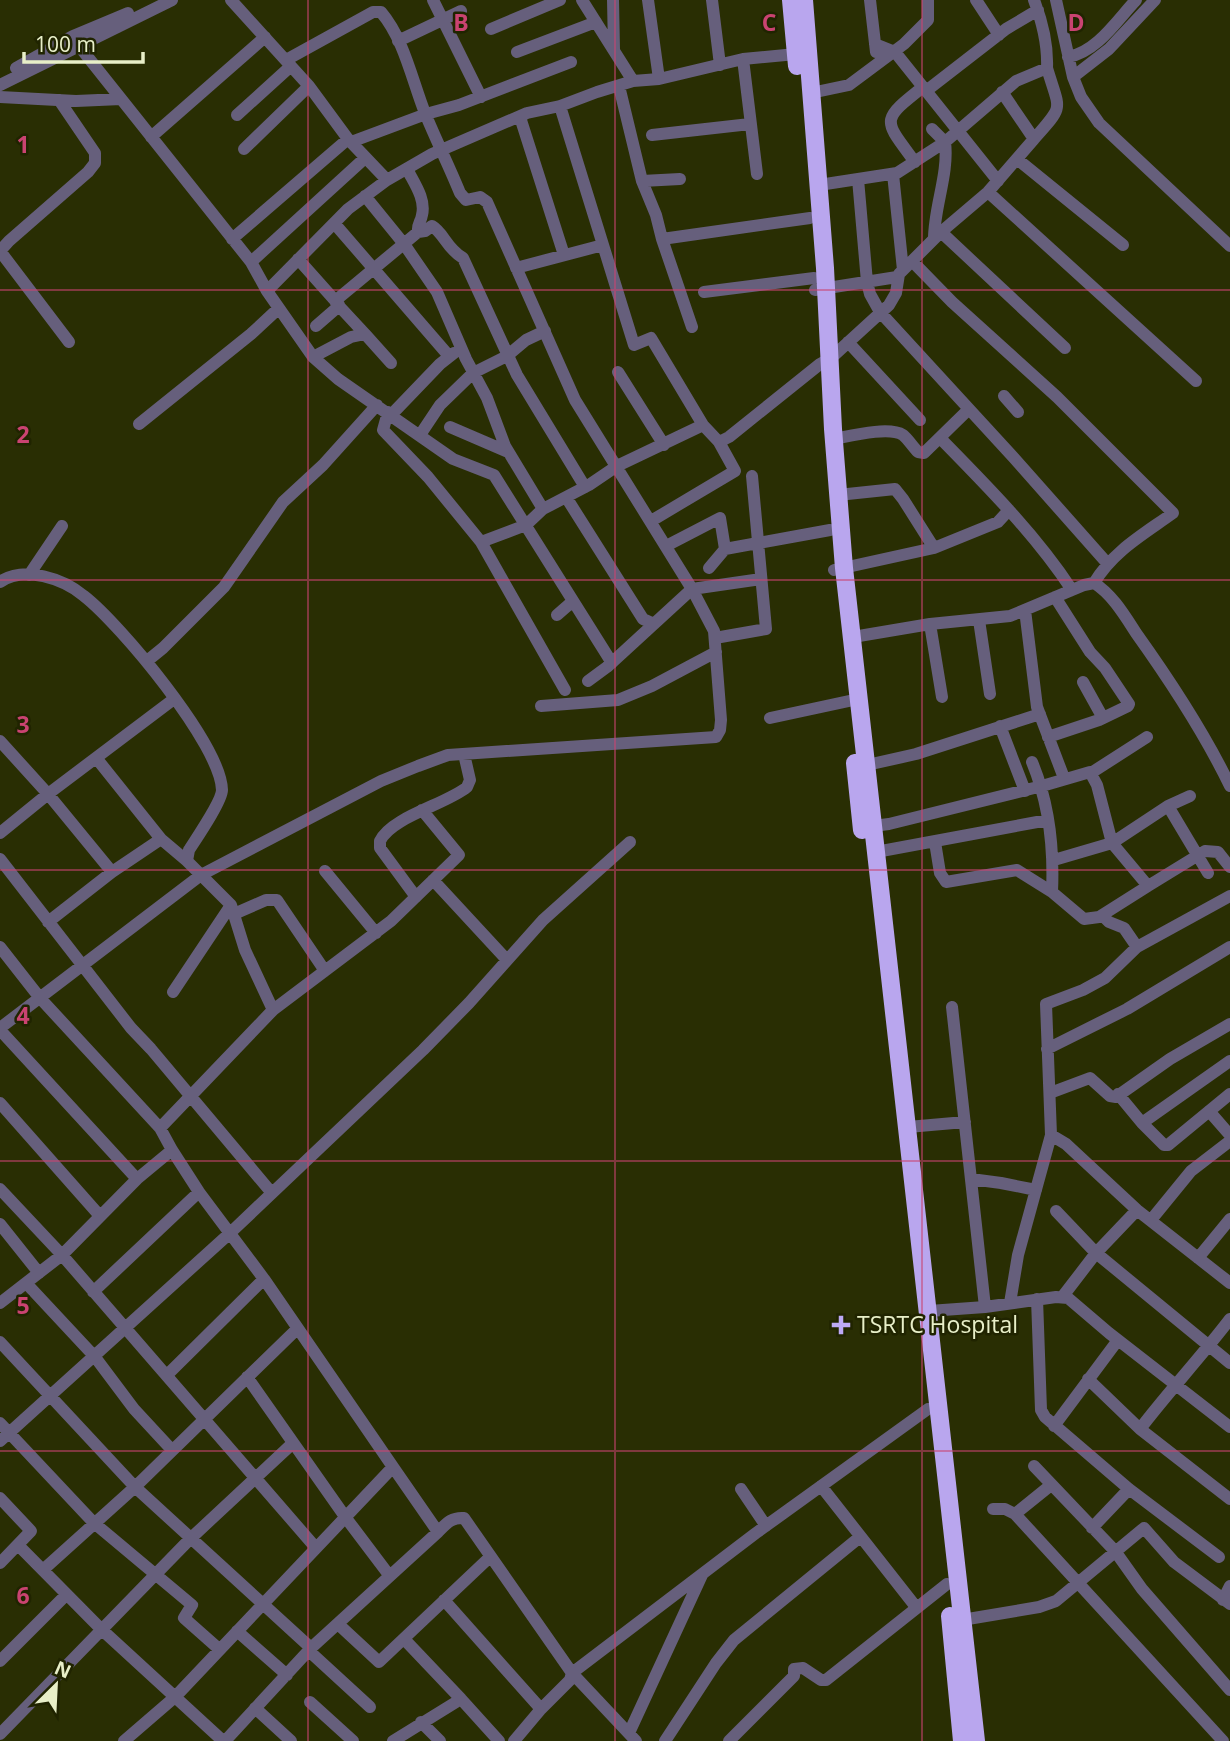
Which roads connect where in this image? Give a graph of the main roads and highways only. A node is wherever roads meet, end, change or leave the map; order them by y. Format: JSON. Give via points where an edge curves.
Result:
{"nodes":[{"id":1,"x":791,"y":0,"type":"edge"},
{"id":2,"x":804,"y":0,"type":"edge"},
{"id":3,"x":818,"y":286,"type":"junction"},
{"id":4,"x":825,"y":361,"type":"junction"},
{"id":5,"x":839,"y":569,"type":"junction"},
{"id":6,"x":867,"y":827,"type":"junction"},
{"id":7,"x":962,"y":1741,"type":"edge"},
{"id":8,"x":976,"y":1741,"type":"edge"}],
"edges":[{"from":1,"to":3,"type":"highway"},
{"from":2,"to":3,"type":"highway","via":[[819,185]]},
{"from":3,"to":4,"type":"highway"},
{"from":4,"to":5,"type":"highway","via":[[838,495]]},
{"from":4,"to":5,"type":"highway","via":[[830,530]]},
{"from":5,"to":6,"type":"highway","via":[[849,701]]},
{"from":5,"to":6,"type":"highway","via":[[853,637],[867,765]]},
{"from":6,"to":7,"type":"highway"},
{"from":6,"to":8,"type":"highway","via":[[876,852]]}]}
